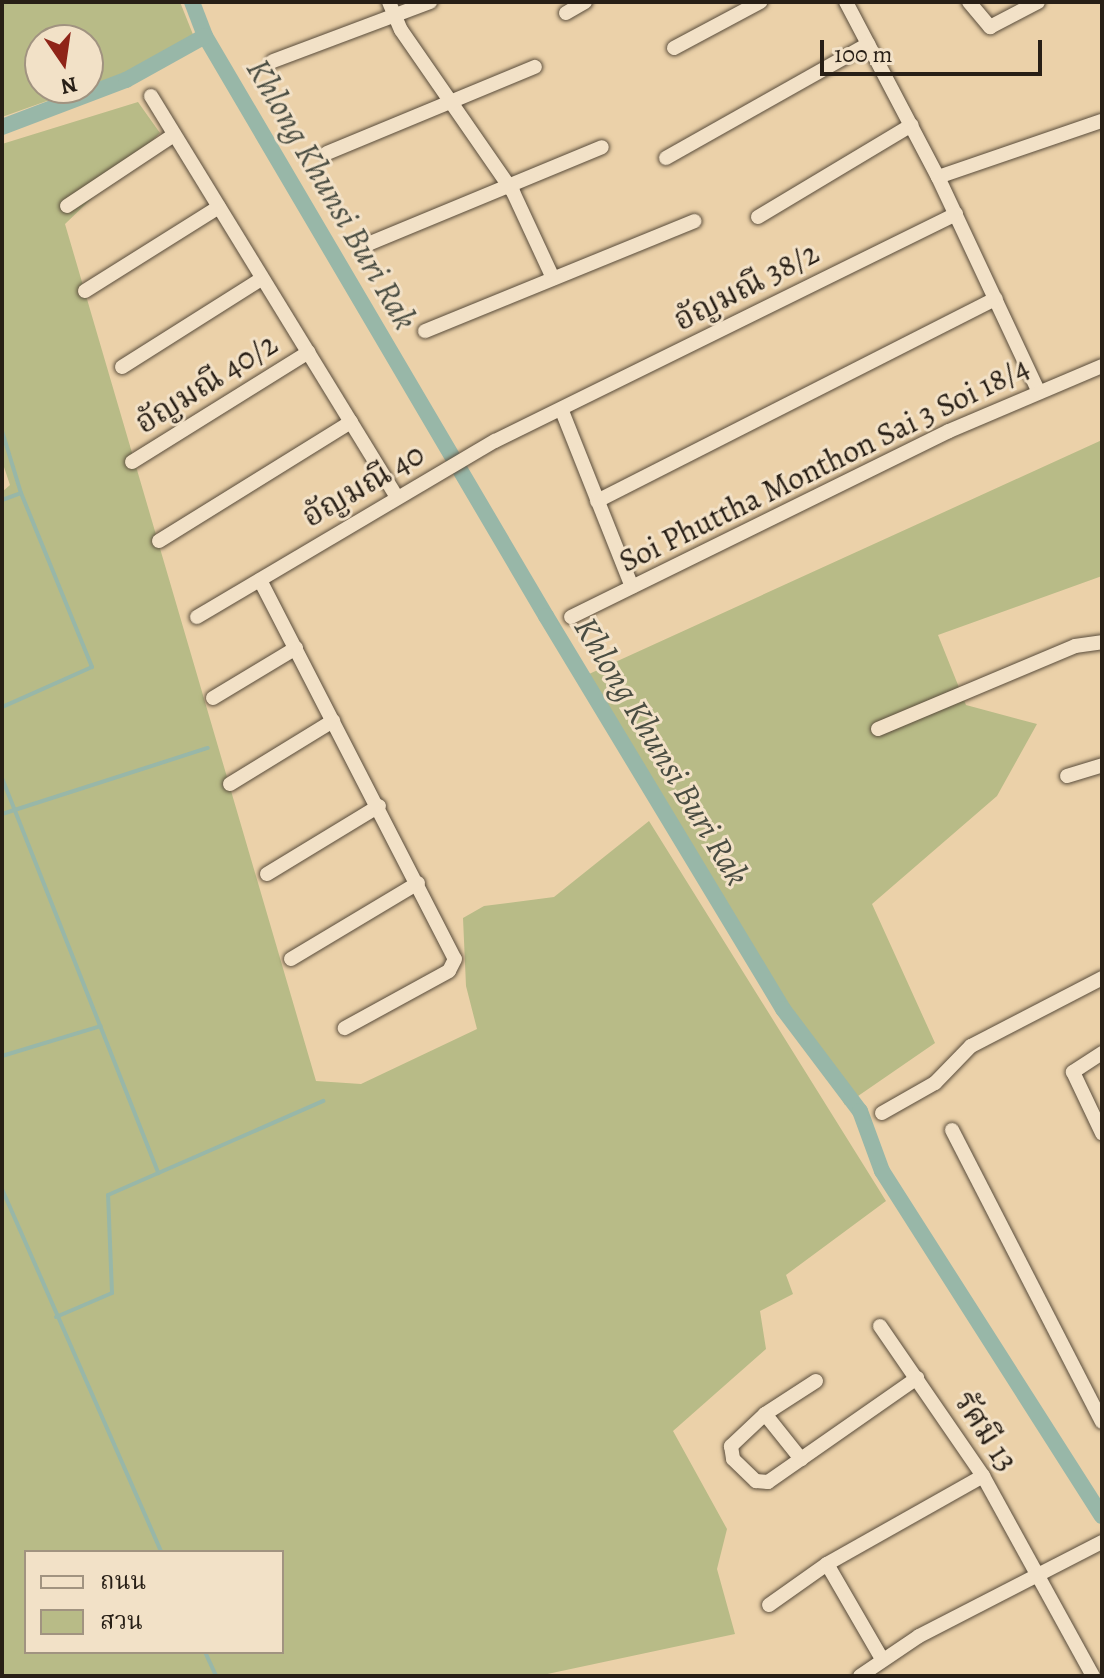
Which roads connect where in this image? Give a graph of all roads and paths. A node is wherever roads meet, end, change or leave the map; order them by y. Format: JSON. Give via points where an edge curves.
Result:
{"nodes":[{"id":1,"x":430,"y":2,"type":"edge"},
{"id":2,"x":585,"y":2,"type":"edge"},
{"id":3,"x":760,"y":2,"type":"edge"},
{"id":4,"x":846,"y":2,"type":"edge"},
{"id":5,"x":969,"y":2,"type":"edge"},
{"id":6,"x":1038,"y":2,"type":"edge"},
{"id":7,"x":392,"y":9,"type":"edge"},
{"id":8,"x":566,"y":13,"type":"dead end"},
{"id":9,"x":868,"y":44,"type":"junction"},
{"id":10,"x":674,"y":48,"type":"dead end"},
{"id":11,"x":273,"y":61,"type":"dead end"},
{"id":12,"x":535,"y":67,"type":"dead end"},
{"id":13,"x":151,"y":96,"type":"dead end"},
{"id":14,"x":451,"y":102,"type":"junction"},
{"id":15,"x":1102,"y":121,"type":"edge"},
{"id":16,"x":912,"y":125,"type":"junction"},
{"id":17,"x":174,"y":135,"type":"junction"},
{"id":18,"x":602,"y":147,"type":"dead end"},
{"id":19,"x":327,"y":153,"type":"dead end"},
{"id":20,"x":666,"y":158,"type":"dead end"},
{"id":21,"x":938,"y":177,"type":"junction"},
{"id":22,"x":509,"y":186,"type":"junction"},
{"id":23,"x":67,"y":206,"type":"dead end"},
{"id":24,"x":219,"y":207,"type":"junction"},
{"id":25,"x":956,"y":214,"type":"junction"},
{"id":26,"x":758,"y":217,"type":"dead end"},
{"id":27,"x":694,"y":221,"type":"dead end"},
{"id":28,"x":368,"y":244,"type":"dead end"},
{"id":29,"x":553,"y":278,"type":"junction"},
{"id":30,"x":261,"y":279,"type":"junction"},
{"id":31,"x":85,"y":291,"type":"dead end"},
{"id":32,"x":996,"y":299,"type":"junction"},
{"id":33,"x":425,"y":331,"type":"dead end"},
{"id":34,"x":309,"y":352,"type":"junction"},
{"id":35,"x":1102,"y":366,"type":"edge"},
{"id":36,"x":122,"y":367,"type":"dead end"},
{"id":37,"x":1038,"y":390,"type":"junction"},
{"id":38,"x":562,"y":411,"type":"junction"},
{"id":39,"x":351,"y":422,"type":"junction"},
{"id":40,"x":132,"y":462,"type":"dead end"},
{"id":41,"x":404,"y":493,"type":"junction"},
{"id":42,"x":597,"y":501,"type":"junction"},
{"id":43,"x":159,"y":541,"type":"dead end"},
{"id":44,"x":260,"y":580,"type":"junction"},
{"id":45,"x":632,"y":587,"type":"junction"},
{"id":46,"x":197,"y":617,"type":"dead end"},
{"id":47,"x":571,"y":617,"type":"dead end"},
{"id":48,"x":1102,"y":642,"type":"edge"},
{"id":49,"x":296,"y":648,"type":"junction"},
{"id":50,"x":213,"y":698,"type":"dead end"},
{"id":51,"x":333,"y":721,"type":"junction"},
{"id":52,"x":878,"y":729,"type":"dead end"},
{"id":53,"x":1102,"y":765,"type":"edge"},
{"id":54,"x":1067,"y":776,"type":"dead end"},
{"id":55,"x":230,"y":784,"type":"dead end"},
{"id":56,"x":379,"y":806,"type":"junction"},
{"id":57,"x":267,"y":874,"type":"dead end"},
{"id":58,"x":418,"y":883,"type":"junction"},
{"id":59,"x":291,"y":959,"type":"dead end"},
{"id":60,"x":1102,"y":978,"type":"edge"},
{"id":61,"x":345,"y":1028,"type":"dead end"},
{"id":62,"x":1102,"y":1053,"type":"edge"},
{"id":63,"x":882,"y":1113,"type":"dead end"},
{"id":64,"x":952,"y":1130,"type":"dead end"},
{"id":65,"x":1102,"y":1133,"type":"edge"},
{"id":66,"x":880,"y":1326,"type":"dead end"},
{"id":67,"x":917,"y":1378,"type":"junction"},
{"id":68,"x":816,"y":1381,"type":"dead end"},
{"id":69,"x":765,"y":1414,"type":"junction"},
{"id":70,"x":1102,"y":1422,"type":"edge"},
{"id":71,"x":801,"y":1459,"type":"junction"},
{"id":72,"x":983,"y":1476,"type":"junction"},
{"id":73,"x":1098,"y":1544,"type":"edge"},
{"id":74,"x":827,"y":1564,"type":"junction"},
{"id":75,"x":1040,"y":1571,"type":"junction"},
{"id":76,"x":769,"y":1605,"type":"dead end"},
{"id":77,"x":882,"y":1659,"type":"junction"},
{"id":78,"x":1087,"y":1674,"type":"edge"},
{"id":79,"x":860,"y":1676,"type":"edge"}],
"edges":[{"from":1,"to":7,"type":"street"},
{"from":2,"to":8,"type":"street"},
{"from":3,"to":10,"type":"street"},
{"from":4,"to":9,"type":"street"},
{"from":5,"to":6,"type":"street","via":[[990,27]]},
{"from":7,"to":11,"type":"street"},
{"from":7,"to":14,"type":"street"},
{"from":9,"to":16,"type":"street"},
{"from":9,"to":20,"type":"street"},
{"from":12,"to":14,"type":"street"},
{"from":13,"to":17,"type":"street"},
{"from":14,"to":19,"type":"street"},
{"from":14,"to":22,"type":"street"},
{"from":15,"to":21,"type":"street"},
{"from":16,"to":21,"type":"street"},
{"from":16,"to":26,"type":"street"},
{"from":17,"to":23,"type":"street"},
{"from":17,"to":24,"type":"street"},
{"from":18,"to":22,"type":"street"},
{"from":21,"to":25,"type":"street"},
{"from":22,"to":28,"type":"street"},
{"from":22,"to":29,"type":"street"},
{"from":24,"to":30,"type":"street"},
{"from":24,"to":31,"type":"street"},
{"from":25,"to":32,"type":"street"},
{"from":25,"to":38,"type":"street","name":"อัญมณี 38/2"},
{"from":27,"to":29,"type":"street"},
{"from":29,"to":33,"type":"street"},
{"from":30,"to":34,"type":"street"},
{"from":30,"to":36,"type":"street"},
{"from":32,"to":37,"type":"street"},
{"from":32,"to":42,"type":"street"},
{"from":34,"to":39,"type":"street"},
{"from":34,"to":40,"type":"street","name":"อัญมณี 40/2"},
{"from":35,"to":37,"type":"street","name":"Soi Phuttha Monthon Sai 3 Soi 18/4"},
{"from":37,"to":45,"type":"street","name":"Soi Phuttha Monthon Sai 3 Soi 18/4"},
{"from":38,"to":41,"type":"street","name":"อัญมณี 40","via":[[495,441]]},
{"from":38,"to":42,"type":"street"},
{"from":39,"to":41,"type":"street"},
{"from":39,"to":43,"type":"street"},
{"from":41,"to":44,"type":"street","name":"อัญมณี 40"},
{"from":42,"to":45,"type":"street"},
{"from":44,"to":46,"type":"street","name":"อัญมณี 40"},
{"from":44,"to":49,"type":"street"},
{"from":45,"to":47,"type":"street","name":"Soi Phuttha Monthon Sai 3 Soi 18/4"},
{"from":48,"to":52,"type":"street","via":[[1075,646]]},
{"from":49,"to":50,"type":"street"},
{"from":49,"to":51,"type":"street"},
{"from":51,"to":55,"type":"street"},
{"from":51,"to":56,"type":"street"},
{"from":53,"to":54,"type":"street"},
{"from":56,"to":57,"type":"street"},
{"from":56,"to":58,"type":"street"},
{"from":58,"to":59,"type":"street"},
{"from":58,"to":61,"type":"street","via":[[452,949],[449,971]]},
{"from":60,"to":63,"type":"street","via":[[971,1046],[935,1083]]},
{"from":62,"to":65,"type":"street","via":[[1073,1072]]},
{"from":64,"to":70,"type":"street"},
{"from":66,"to":67,"type":"street","name":"รัศมี 13"},
{"from":67,"to":71,"type":"street"},
{"from":67,"to":72,"type":"street","name":"รัศมี 13"},
{"from":68,"to":69,"type":"street"},
{"from":69,"to":71,"type":"street"},
{"from":69,"to":71,"type":"street","via":[[731,1446],[733,1459],[761,1483]]},
{"from":72,"to":74,"type":"street"},
{"from":72,"to":75,"type":"street","name":"รัศมี 13"},
{"from":73,"to":75,"type":"street"},
{"from":74,"to":76,"type":"street"},
{"from":74,"to":77,"type":"street"},
{"from":75,"to":77,"type":"street"},
{"from":75,"to":78,"type":"street","name":"รัศมี 13"},
{"from":77,"to":79,"type":"street"}]}
